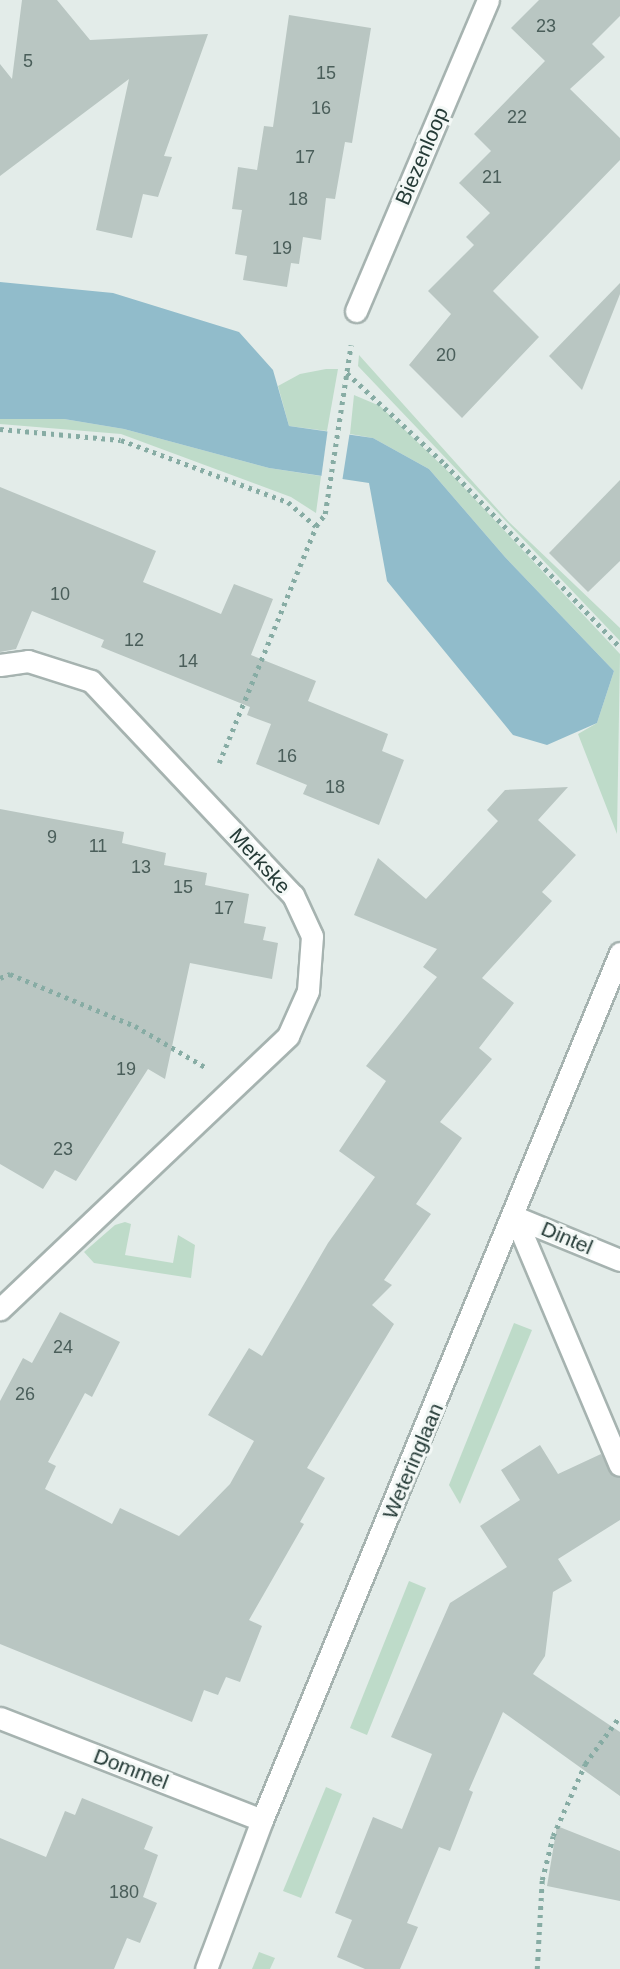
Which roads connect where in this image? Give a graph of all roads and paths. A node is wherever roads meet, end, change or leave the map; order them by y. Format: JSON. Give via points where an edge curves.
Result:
{"nodes":[{"id":1,"x":488,"y":0,"type":"edge"},
{"id":2,"x":356,"y":312,"type":"joint"},
{"id":3,"x":346,"y":373,"type":"junction"},
{"id":4,"x":0,"y":429,"type":"edge"},
{"id":5,"x":316,"y":526,"type":"junction"},
{"id":6,"x":620,"y":647,"type":"edge"},
{"id":7,"x":0,"y":665,"type":"edge"},
{"id":8,"x":204,"y":800,"type":"junction"},
{"id":9,"x":620,"y":953,"type":"edge"},
{"id":10,"x":0,"y":978,"type":"edge"},
{"id":11,"x":232,"y":1089,"type":"junction"},
{"id":12,"x":515,"y":1216,"type":"junction"},
{"id":13,"x":620,"y":1260,"type":"edge"},
{"id":14,"x":0,"y":1310,"type":"edge"},
{"id":15,"x":620,"y":1465,"type":"edge"},
{"id":16,"x":620,"y":1716,"type":"edge"},
{"id":17,"x":0,"y":1718,"type":"edge"},
{"id":18,"x":262,"y":1820,"type":"junction"},
{"id":19,"x":206,"y":1969,"type":"edge"},
{"id":20,"x":537,"y":1969,"type":"edge"}],
"edges":[{"from":1,"to":2,"type":"street","name":"Biezenloop"},
{"from":2,"to":3,"type":"path"},
{"from":3,"to":5,"type":"path","via":[[325,514]]},
{"from":3,"to":6,"type":"path","via":[[436,455]]},
{"from":4,"to":5,"type":"path","via":[[121,440],[288,502]]},
{"from":5,"to":8,"type":"path"},
{"from":7,"to":8,"type":"street","name":"Merkske","via":[[28,661],[91,681]]},
{"from":8,"to":11,"type":"street","name":"Merkske","via":[[293,895],[312,936],[308,991],[288,1036]]},
{"from":9,"to":12,"type":"street","name":"Weteringlaan"},
{"from":10,"to":11,"type":"path","via":[[10,974],[135,1026],[221,1076]]},
{"from":11,"to":14,"type":"street","name":"Merkske"},
{"from":12,"to":13,"type":"street","name":"Dintel"},
{"from":12,"to":15,"type":"street"},
{"from":12,"to":18,"type":"street","name":"Weteringlaan"},
{"from":16,"to":20,"type":"path","via":[[585,1764],[553,1836],[542,1880]]},
{"from":17,"to":18,"type":"street","name":"Dommel"},
{"from":18,"to":19,"type":"street","name":"Weteringlaan"}]}
